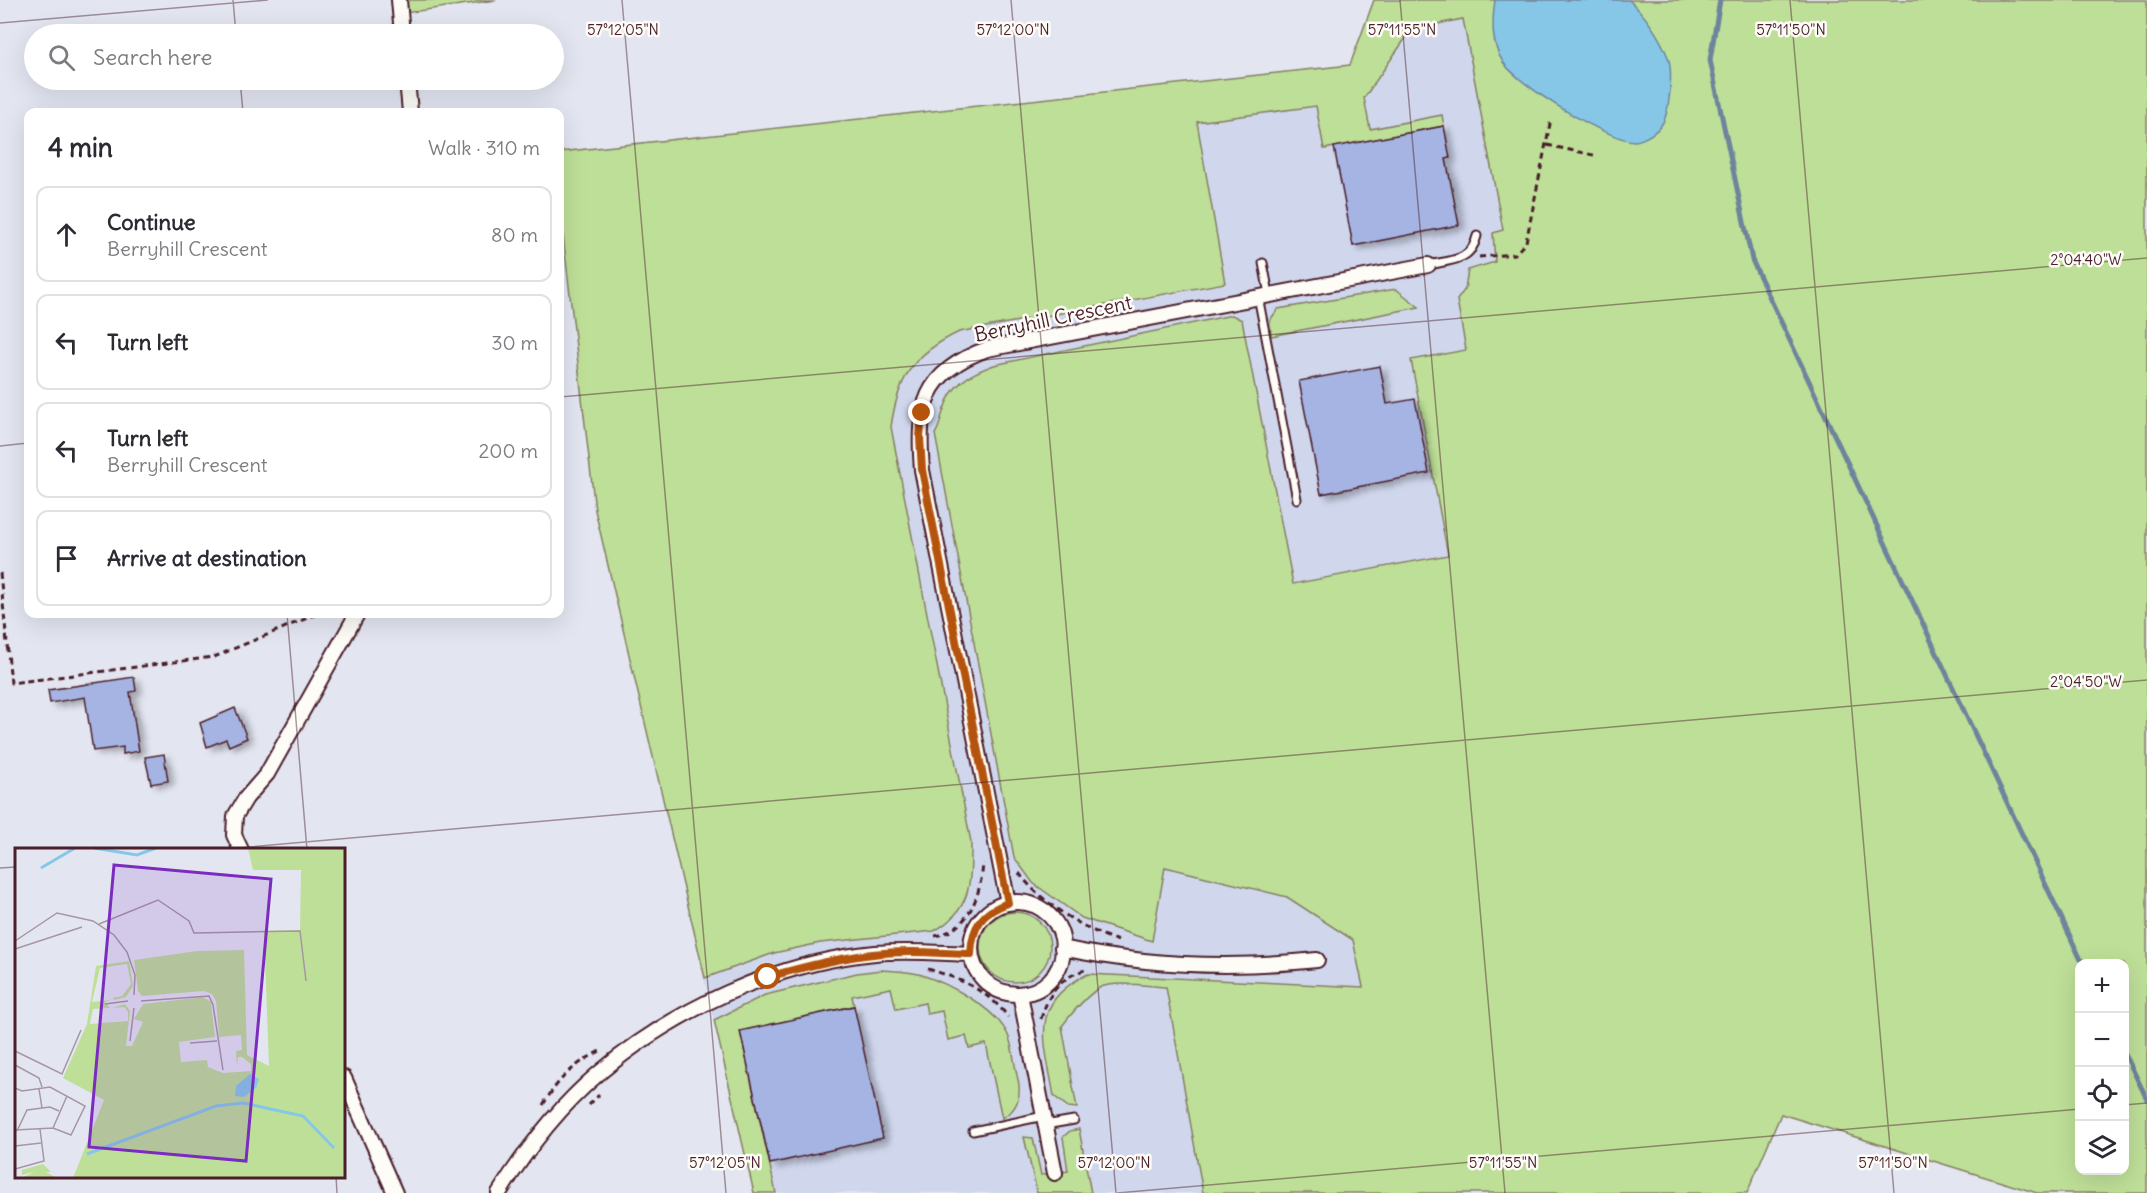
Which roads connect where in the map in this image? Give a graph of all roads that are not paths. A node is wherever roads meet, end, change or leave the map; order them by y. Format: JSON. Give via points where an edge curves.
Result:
{"nodes":[{"id":1,"x":399,"y":0,"type":"edge"},
{"id":2,"x":401,"y":24,"type":"edge"},
{"id":3,"x":408,"y":90,"type":"edge"},
{"id":4,"x":410,"y":108,"type":"edge"},
{"id":5,"x":1477,"y":236,"type":"dead end"},
{"id":6,"x":1263,"y":262,"type":"dead end"},
{"id":7,"x":1428,"y":265,"type":"joint"},
{"id":8,"x":1263,"y":295,"type":"junction"},
{"id":9,"x":1297,"y":499,"type":"dead end"},
{"id":10,"x":355,"y":618,"type":"edge"},
{"id":11,"x":240,"y":848,"type":"edge"},
{"id":12,"x":1008,"y":903,"type":"junction"},
{"id":13,"x":1062,"y":948,"type":"junction"},
{"id":14,"x":971,"y":954,"type":"junction"},
{"id":15,"x":1317,"y":960,"type":"dead end"},
{"id":16,"x":1020,"y":994,"type":"junction"},
{"id":17,"x":345,"y":1080,"type":"edge"},
{"id":18,"x":1044,"y":1120,"type":"junction"},
{"id":19,"x":1074,"y":1120,"type":"dead end"},
{"id":20,"x":973,"y":1131,"type":"dead end"},
{"id":21,"x":1055,"y":1173,"type":"dead end"},
{"id":22,"x":395,"y":1193,"type":"edge"},
{"id":23,"x":499,"y":1193,"type":"edge"}],
"edges":[{"from":1,"to":2,"type":"street"},
{"from":3,"to":4,"type":"street"},
{"from":5,"to":7,"type":"lane","via":[[1473,249],[1461,258]]},
{"from":6,"to":8,"type":"lane"},
{"from":7,"to":8,"type":"street","name":"Berryhill Crescent"},
{"from":8,"to":9,"type":"lane"},
{"from":8,"to":12,"type":"street","name":"Berryhill Crescent","via":[[987,349],[954,364],[929,390],[922,413],[922,470]]},
{"from":10,"to":11,"type":"street","via":[[267,774],[235,816],[234,835]]},
{"from":12,"to":13,"type":"street","via":[[1024,903],[1046,913],[1060,932]]},
{"from":12,"to":14,"type":"street","via":[[984,915],[971,940]]},
{"from":13,"to":15,"type":"street","via":[[1180,964]]},
{"from":13,"to":16,"type":"street","via":[[1061,961],[1046,984]]},
{"from":14,"to":16,"type":"street","via":[[982,979],[993,988]]},
{"from":14,"to":23,"type":"street","via":[[875,953],[845,958],[768,977],[688,1011],[597,1075],[529,1149]]},
{"from":16,"to":18,"type":"street"},
{"from":17,"to":22,"type":"street"},
{"from":18,"to":19,"type":"lane"},
{"from":18,"to":20,"type":"lane"},
{"from":18,"to":21,"type":"street"}]}
